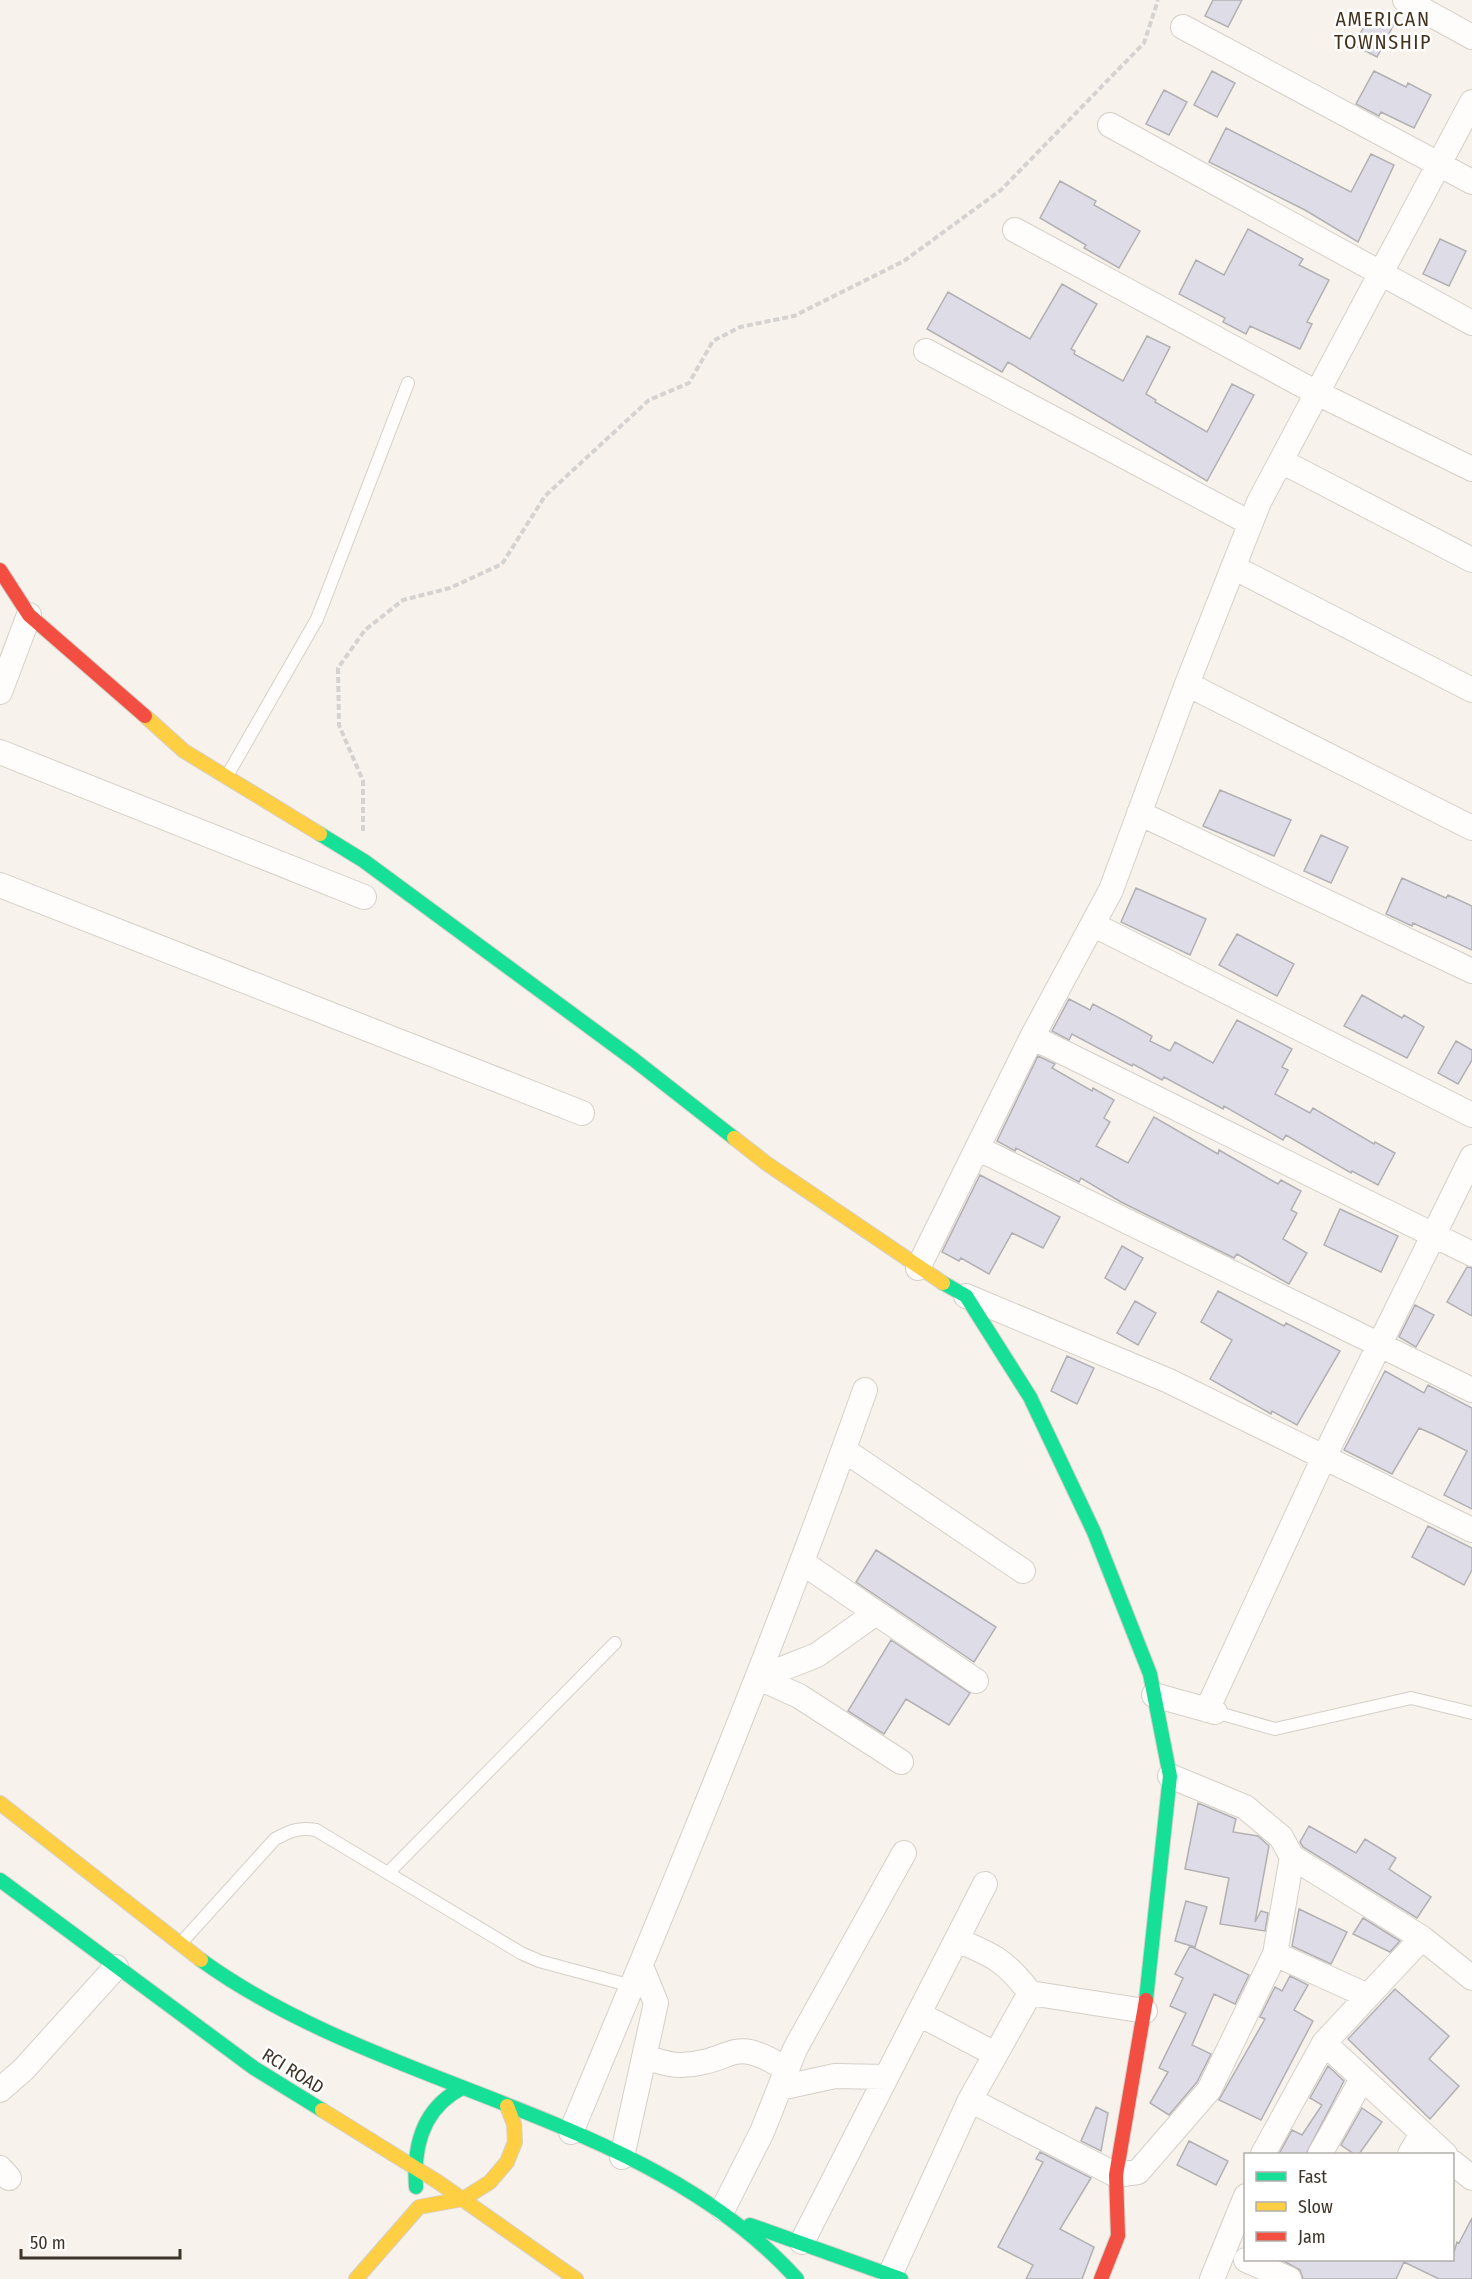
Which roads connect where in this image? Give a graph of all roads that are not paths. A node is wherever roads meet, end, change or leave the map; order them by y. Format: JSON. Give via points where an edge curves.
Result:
{"nodes":[{"id":1,"x":1405,"y":0,"type":"edge"},
{"id":2,"x":1183,"y":27,"type":"dead end"},
{"id":3,"x":1472,"y":37,"type":"edge"},
{"id":4,"x":1472,"y":102,"type":"edge"},
{"id":5,"x":1110,"y":125,"type":"dead end"},
{"id":6,"x":1439,"y":164,"type":"junction"},
{"id":7,"x":1472,"y":182,"type":"edge"},
{"id":8,"x":1015,"y":230,"type":"dead end"},
{"id":9,"x":1380,"y":274,"type":"junction"},
{"id":10,"x":1472,"y":323,"type":"edge"},
{"id":11,"x":926,"y":351,"type":"dead end"},
{"id":12,"x":408,"y":383,"type":"dead end"},
{"id":13,"x":1317,"y":393,"type":"junction"},
{"id":14,"x":1281,"y":461,"type":"junction"},
{"id":15,"x":1472,"y":469,"type":"edge"},
{"id":16,"x":1250,"y":523,"type":"junction"},
{"id":17,"x":1472,"y":560,"type":"edge"},
{"id":18,"x":1233,"y":567,"type":"junction"},
{"id":19,"x":0,"y":570,"type":"edge"},
{"id":20,"x":29,"y":615,"type":"junction"},
{"id":21,"x":6,"y":657,"type":"edge"},
{"id":22,"x":1187,"y":684,"type":"junction"},
{"id":23,"x":1472,"y":690,"type":"edge"},
{"id":24,"x":0,"y":692,"type":"edge"},
{"id":25,"x":0,"y":752,"type":"edge"},
{"id":26,"x":226,"y":777,"type":"junction"},
{"id":27,"x":1139,"y":813,"type":"junction"},
{"id":28,"x":1472,"y":828,"type":"edge"},
{"id":29,"x":0,"y":885,"type":"edge"},
{"id":30,"x":364,"y":897,"type":"dead end"},
{"id":31,"x":1094,"y":925,"type":"junction"},
{"id":32,"x":1472,"y":971,"type":"edge"},
{"id":33,"x":1032,"y":1037,"type":"junction"},
{"id":34,"x":582,"y":1113,"type":"dead end"},
{"id":35,"x":1472,"y":1115,"type":"edge"},
{"id":36,"x":977,"y":1148,"type":"junction"},
{"id":37,"x":1472,"y":1157,"type":"edge"},
{"id":38,"x":1434,"y":1235,"type":"junction"},
{"id":39,"x":1472,"y":1254,"type":"edge"},
{"id":40,"x":918,"y":1268,"type":"junction"},
{"id":41,"x":966,"y":1296,"type":"junction"},
{"id":42,"x":1380,"y":1343,"type":"junction"},
{"id":43,"x":865,"y":1390,"type":"dead end"},
{"id":44,"x":1472,"y":1390,"type":"edge"},
{"id":45,"x":844,"y":1450,"type":"junction"},
{"id":46,"x":1324,"y":1457,"type":"junction"},
{"id":47,"x":1472,"y":1530,"type":"edge"},
{"id":48,"x":803,"y":1563,"type":"junction"},
{"id":49,"x":1023,"y":1571,"type":"dead end"},
{"id":50,"x":876,"y":1613,"type":"junction"},
{"id":51,"x":615,"y":1643,"type":"dead end"},
{"id":52,"x":759,"y":1678,"type":"junction"},
{"id":53,"x":976,"y":1681,"type":"dead end"},
{"id":54,"x":1154,"y":1695,"type":"junction"},
{"id":55,"x":1211,"y":1711,"type":"junction"},
{"id":56,"x":1472,"y":1713,"type":"edge"},
{"id":57,"x":902,"y":1762,"type":"dead end"},
{"id":58,"x":1170,"y":1776,"type":"junction"},
{"id":59,"x":0,"y":1803,"type":"edge"},
{"id":60,"x":904,"y":1853,"type":"dead end"},
{"id":61,"x":1292,"y":1857,"type":"junction"},
{"id":62,"x":388,"y":1873,"type":"junction"},
{"id":63,"x":0,"y":1880,"type":"edge"},
{"id":64,"x":985,"y":1884,"type":"dead end"},
{"id":65,"x":1422,"y":1938,"type":"junction"},
{"id":66,"x":957,"y":1940,"type":"junction"},
{"id":67,"x":180,"y":1943,"type":"junction"},
{"id":68,"x":1275,"y":1954,"type":"junction"},
{"id":69,"x":116,"y":1966,"type":"junction"},
{"id":70,"x":636,"y":1976,"type":"junction"},
{"id":71,"x":1472,"y":1978,"type":"edge"},
{"id":72,"x":1030,"y":1993,"type":"junction"},
{"id":73,"x":1368,"y":1996,"type":"junction"},
{"id":74,"x":1145,"y":2011,"type":"junction"},
{"id":75,"x":919,"y":2014,"type":"junction"},
{"id":76,"x":1324,"y":2043,"type":"junction"},
{"id":77,"x":995,"y":2054,"type":"junction"},
{"id":78,"x":644,"y":2057,"type":"junction"},
{"id":79,"x":886,"y":2077,"type":"junction"},
{"id":80,"x":783,"y":2079,"type":"junction"},
{"id":81,"x":1362,"y":2079,"type":"junction"},
{"id":82,"x":462,"y":2088,"type":"junction"},
{"id":83,"x":0,"y":2090,"type":"edge"},
{"id":84,"x":970,"y":2100,"type":"junction"},
{"id":85,"x":507,"y":2106,"type":"junction"},
{"id":86,"x":571,"y":2132,"type":"junction"},
{"id":87,"x":1416,"y":2144,"type":"edge"},
{"id":88,"x":1264,"y":2153,"type":"edge"},
{"id":89,"x":1321,"y":2153,"type":"edge"},
{"id":90,"x":1442,"y":2153,"type":"edge"},
{"id":91,"x":622,"y":2157,"type":"junction"},
{"id":92,"x":1454,"y":2164,"type":"edge"},
{"id":93,"x":414,"y":2167,"type":"junction"},
{"id":94,"x":1116,"y":2175,"type":"junction"},
{"id":95,"x":1472,"y":2178,"type":"edge"},
{"id":96,"x":463,"y":2199,"type":"junction"},
{"id":97,"x":419,"y":2207,"type":"junction"},
{"id":98,"x":731,"y":2215,"type":"junction"},
{"id":99,"x":802,"y":2242,"type":"junction"},
{"id":100,"x":1244,"y":2261,"type":"edge"},
{"id":101,"x":1251,"y":2261,"type":"edge"},
{"id":102,"x":896,"y":2277,"type":"edge"},
{"id":103,"x":356,"y":2279,"type":"edge"},
{"id":104,"x":576,"y":2279,"type":"edge"},
{"id":105,"x":797,"y":2279,"type":"edge"},
{"id":106,"x":1101,"y":2279,"type":"edge"},
{"id":107,"x":1212,"y":2279,"type":"edge"},
{"id":108,"x":1289,"y":2279,"type":"edge"}],
"edges":[{"from":1,"to":3,"type":"street"},
{"from":2,"to":6,"type":"street"},
{"from":4,"to":6,"type":"street"},
{"from":5,"to":9,"type":"street"},
{"from":6,"to":7,"type":"street"},
{"from":6,"to":9,"type":"street"},
{"from":8,"to":13,"type":"street"},
{"from":9,"to":10,"type":"street"},
{"from":9,"to":13,"type":"street"},
{"from":11,"to":16,"type":"street"},
{"from":12,"to":26,"type":"lane","via":[[317,619]]},
{"from":13,"to":14,"type":"street"},
{"from":13,"to":15,"type":"street"},
{"from":14,"to":16,"type":"street"},
{"from":14,"to":17,"type":"street"},
{"from":16,"to":18,"type":"street"},
{"from":18,"to":22,"type":"street"},
{"from":18,"to":23,"type":"street"},
{"from":19,"to":20,"type":"street"},
{"from":20,"to":21,"type":"street"},
{"from":20,"to":26,"type":"street","via":[[184,751]]},
{"from":21,"to":24,"type":"street"},
{"from":22,"to":27,"type":"street"},
{"from":22,"to":28,"type":"street"},
{"from":25,"to":30,"type":"street"},
{"from":26,"to":40,"type":"street","via":[[364,861],[633,1059],[766,1163]]},
{"from":27,"to":31,"type":"street"},
{"from":27,"to":32,"type":"street"},
{"from":29,"to":34,"type":"street"},
{"from":31,"to":33,"type":"street"},
{"from":31,"to":35,"type":"street"},
{"from":33,"to":36,"type":"street"},
{"from":33,"to":38,"type":"street"},
{"from":36,"to":40,"type":"street"},
{"from":36,"to":42,"type":"street"},
{"from":37,"to":38,"type":"street"},
{"from":38,"to":39,"type":"street"},
{"from":38,"to":42,"type":"street"},
{"from":40,"to":41,"type":"street"},
{"from":41,"to":46,"type":"street","via":[[1169,1382]]},
{"from":41,"to":54,"type":"street","via":[[1030,1397],[1094,1532],[1150,1674]]},
{"from":42,"to":44,"type":"street"},
{"from":42,"to":46,"type":"street"},
{"from":43,"to":45,"type":"street"},
{"from":45,"to":48,"type":"street"},
{"from":45,"to":49,"type":"street"},
{"from":46,"to":47,"type":"street"},
{"from":46,"to":55,"type":"street"},
{"from":48,"to":50,"type":"street"},
{"from":48,"to":52,"type":"street"},
{"from":50,"to":52,"type":"street","via":[[817,1655]]},
{"from":50,"to":53,"type":"street"},
{"from":51,"to":62,"type":"lane"},
{"from":52,"to":57,"type":"street","via":[[799,1696]]},
{"from":52,"to":70,"type":"street"},
{"from":54,"to":55,"type":"street"},
{"from":54,"to":58,"type":"street"},
{"from":55,"to":56,"type":"lane","via":[[1275,1729],[1411,1698]]},
{"from":58,"to":61,"type":"street","via":[[1245,1807],[1281,1837]]},
{"from":58,"to":74,"type":"street"},
{"from":59,"to":67,"type":"street"},
{"from":60,"to":80,"type":"street","via":[[795,2049]]},
{"from":61,"to":65,"type":"street"},
{"from":61,"to":68,"type":"street"},
{"from":62,"to":67,"type":"lane","via":[[316,1830],[303,1827],[290,1831],[275,1839]]},
{"from":62,"to":70,"type":"lane","via":[[539,1961]]},
{"from":63,"to":69,"type":"street","name":"RCI ROAD"},
{"from":64,"to":66,"type":"street"},
{"from":65,"to":71,"type":"street"},
{"from":65,"to":73,"type":"street"},
{"from":66,"to":72,"type":"street","via":[[1011,1968]]},
{"from":66,"to":75,"type":"street"},
{"from":67,"to":82,"type":"street","via":[[223,1977],[286,2014]]},
{"from":68,"to":73,"type":"street"},
{"from":68,"to":94,"type":"street","via":[[1209,2090],[1138,2172]]},
{"from":69,"to":83,"type":"street","via":[[24,2069]]},
{"from":69,"to":93,"type":"street","name":"RCI ROAD","via":[[254,2068]]},
{"from":70,"to":78,"type":"street","via":[[656,2003]]},
{"from":70,"to":86,"type":"street"},
{"from":72,"to":74,"type":"street"},
{"from":72,"to":77,"type":"street"},
{"from":73,"to":76,"type":"street"},
{"from":74,"to":94,"type":"street"},
{"from":75,"to":77,"type":"street"},
{"from":75,"to":79,"type":"street"},
{"from":76,"to":81,"type":"street"},
{"from":76,"to":88,"type":"street"},
{"from":77,"to":84,"type":"street"},
{"from":78,"to":80,"type":"street","via":[[679,2066],[737,2049],[762,2054]]},
{"from":78,"to":91,"type":"street"},
{"from":79,"to":80,"type":"street"},
{"from":79,"to":99,"type":"street"},
{"from":80,"to":98,"type":"street"},
{"from":81,"to":87,"type":"street"},
{"from":81,"to":89,"type":"street"},
{"from":82,"to":85,"type":"street"},
{"from":82,"to":93,"type":"street","via":[[436,2104],[417,2147]]},
{"from":84,"to":94,"type":"street"},
{"from":84,"to":102,"type":"street"},
{"from":85,"to":86,"type":"street"},
{"from":85,"to":96,"type":"street","via":[[515,2142],[507,2162],[490,2182]]},
{"from":86,"to":91,"type":"street"},
{"from":87,"to":90,"type":"street"},
{"from":91,"to":98,"type":"street"},
{"from":92,"to":95,"type":"street"},
{"from":93,"to":96,"type":"street","name":"RCI ROAD"},
{"from":93,"to":97,"type":"street"},
{"from":94,"to":106,"type":"street","via":[[1118,2236]]},
{"from":96,"to":97,"type":"street"},
{"from":96,"to":104,"type":"street","name":"RCI ROAD"},
{"from":97,"to":103,"type":"street"},
{"from":98,"to":99,"type":"street"},
{"from":98,"to":105,"type":"street","via":[[774,2252]]},
{"from":99,"to":102,"type":"street"},
{"from":100,"to":107,"type":"street"},
{"from":101,"to":108,"type":"street"}]}
